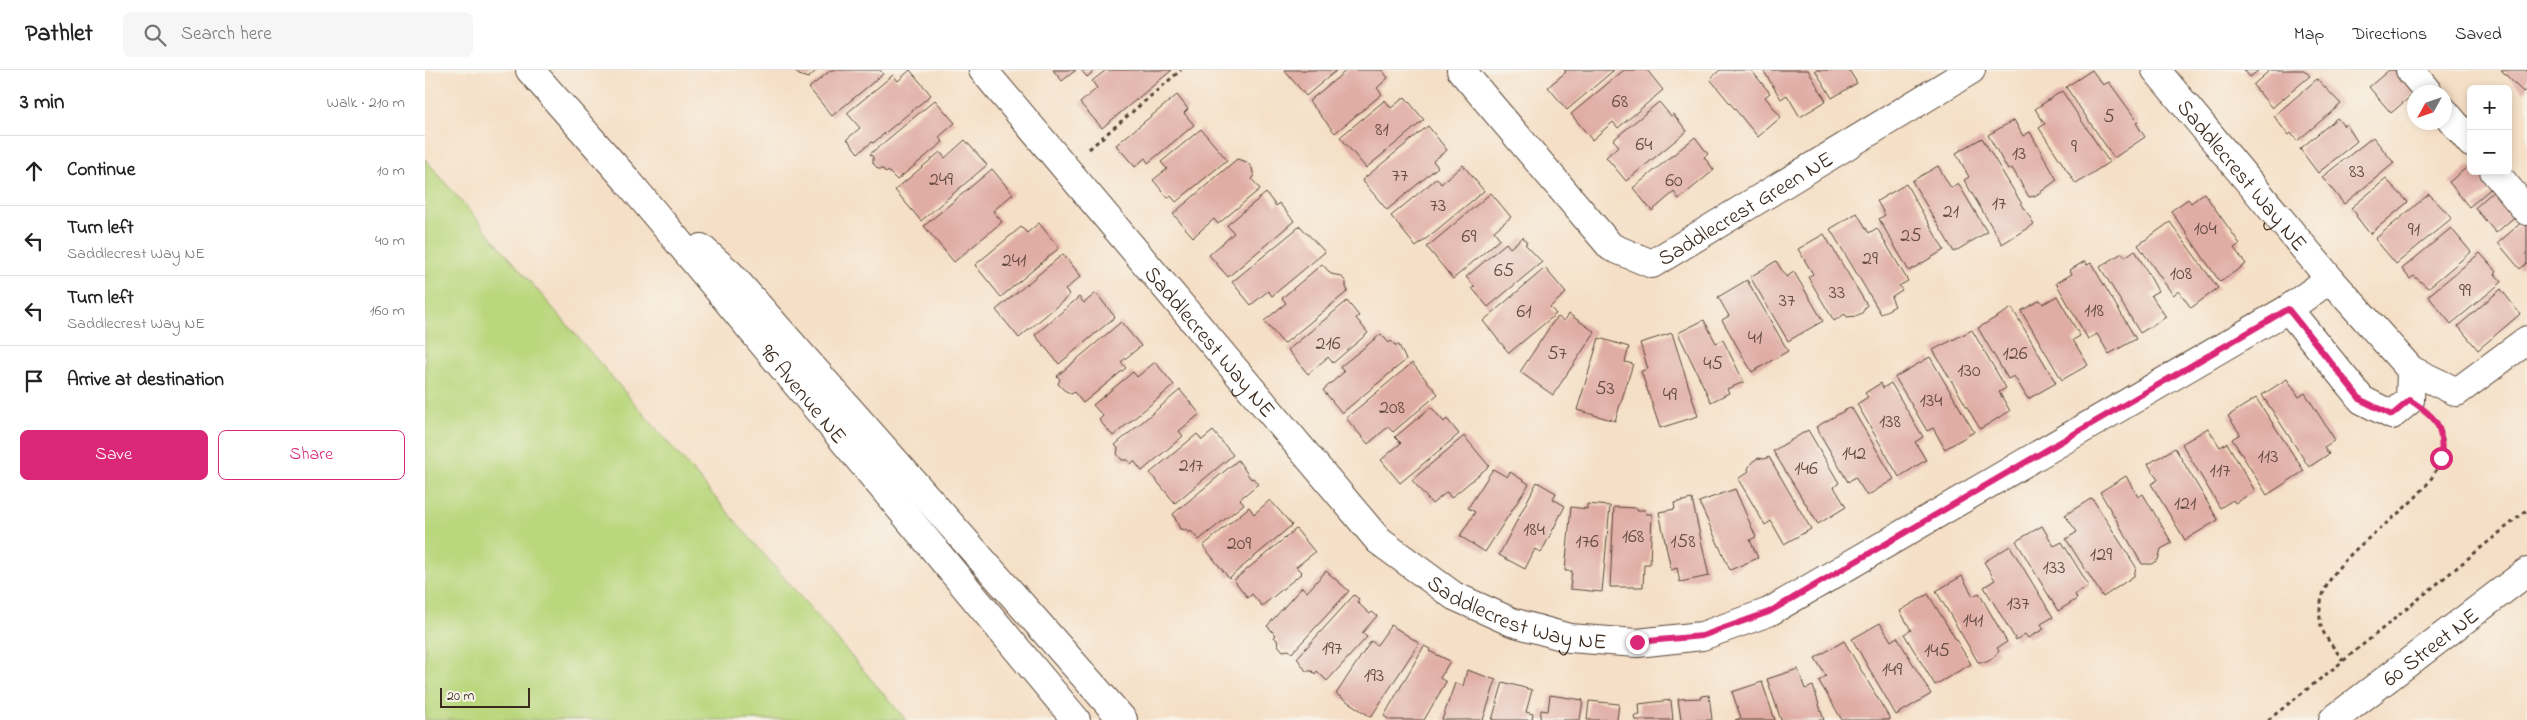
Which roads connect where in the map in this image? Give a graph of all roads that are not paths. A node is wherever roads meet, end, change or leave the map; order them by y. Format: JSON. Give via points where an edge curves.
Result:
{"nodes":[{"id":1,"x":530,"y":70,"type":"edge"},
{"id":2,"x":983,"y":70,"type":"edge"},
{"id":3,"x":1461,"y":70,"type":"edge"},
{"id":4,"x":1971,"y":70,"type":"edge"},
{"id":5,"x":2156,"y":70,"type":"edge"},
{"id":6,"x":2410,"y":70,"type":"edge"},
{"id":7,"x":2423,"y":85,"type":"edge"},
{"id":8,"x":2452,"y":120,"type":"edge"},
{"id":9,"x":2467,"y":138,"type":"edge"},
{"id":10,"x":2497,"y":175,"type":"edge"},
{"id":11,"x":626,"y":179,"type":"junction"},
{"id":12,"x":2527,"y":211,"type":"edge"},
{"id":13,"x":2330,"y":278,"type":"junction"},
{"id":14,"x":2288,"y":309,"type":"junction"},
{"id":15,"x":2527,"y":340,"type":"edge"},
{"id":16,"x":2411,"y":370,"type":"junction"},
{"id":17,"x":2527,"y":572,"type":"edge"},
{"id":18,"x":1076,"y":720,"type":"edge"},
{"id":19,"x":1123,"y":720,"type":"edge"},
{"id":20,"x":2333,"y":720,"type":"edge"}],
"edges":[{"from":1,"to":11,"type":"street","name":"96 Avenue NE"},
{"from":2,"to":14,"type":"street","name":"Saddlecrest Way NE","via":[[1379,541],[1454,596],[1512,622],[1569,638],[1637,642],[1702,636],[1769,612]]},
{"from":3,"to":4,"type":"street","name":"Saddlecrest Green NE","via":[[1611,247],[1652,264]]},
{"from":5,"to":13,"type":"street","name":"Saddlecrest Way NE"},
{"from":6,"to":7,"type":"street"},
{"from":8,"to":9,"type":"street"},
{"from":10,"to":12,"type":"street"},
{"from":11,"to":18,"type":"street","name":"96 Avenue NE"},
{"from":11,"to":19,"type":"street","via":[[730,274]]},
{"from":13,"to":14,"type":"street","name":"Saddlecrest Way NE"},
{"from":13,"to":16,"type":"street","name":"Saddlecrest Way NE"},
{"from":14,"to":16,"type":"street","via":[[2361,400],[2392,415],[2410,400]]},
{"from":15,"to":16,"type":"street","via":[[2457,392]]},
{"from":17,"to":20,"type":"street","name":"60 Street NE"}]}
